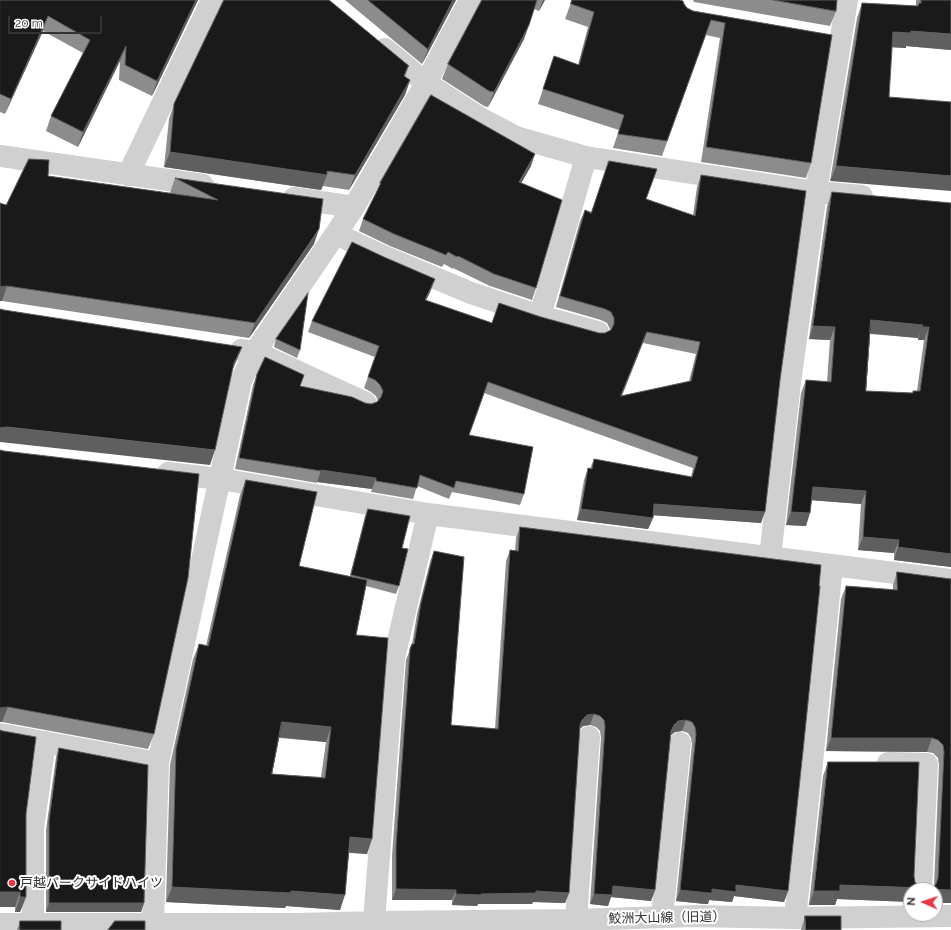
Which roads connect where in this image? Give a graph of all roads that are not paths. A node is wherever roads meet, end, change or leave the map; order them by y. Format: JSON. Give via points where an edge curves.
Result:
{"nodes":[{"id":1,"x":212,"y":0,"type":"edge"},
{"id":2,"x":470,"y":0,"type":"edge"},
{"id":3,"x":847,"y":0,"type":"edge"},
{"id":4,"x":818,"y":36,"type":"edge"},
{"id":5,"x":371,"y":38,"type":"edge"},
{"id":6,"x":840,"y":40,"type":"junction"},
{"id":7,"x":426,"y":83,"type":"junction"},
{"id":8,"x":0,"y":156,"type":"edge"},
{"id":9,"x":586,"y":157,"type":"junction"},
{"id":10,"x":128,"y":175,"type":"junction"},
{"id":11,"x":221,"y":188,"type":"edge"},
{"id":12,"x":816,"y":192,"type":"junction"},
{"id":13,"x":276,"y":196,"type":"edge"},
{"id":14,"x":880,"y":198,"type":"edge"},
{"id":15,"x":354,"y":207,"type":"junction"},
{"id":16,"x":336,"y":234,"type":"junction"},
{"id":17,"x":540,"y":316,"type":"junction"},
{"id":18,"x":598,"y":332,"type":"edge"},
{"id":19,"x":224,"y":347,"type":"edge"},
{"id":20,"x":254,"y":352,"type":"junction"},
{"id":21,"x":366,"y":403,"type":"edge"},
{"id":22,"x":149,"y":471,"type":"edge"},
{"id":23,"x":220,"y":479,"type":"junction"},
{"id":24,"x":428,"y":514,"type":"junction"},
{"id":25,"x":770,"y":557,"type":"junction"},
{"id":26,"x":832,"y":565,"type":"junction"},
{"id":27,"x":951,"y":580,"type":"edge"},
{"id":28,"x":0,"y":734,"type":"edge"},
{"id":29,"x":589,"y":737,"type":"dead end"},
{"id":30,"x":46,"y":742,"type":"junction"},
{"id":31,"x":680,"y":744,"type":"dead end"},
{"id":32,"x":158,"y":763,"type":"junction"},
{"id":33,"x":866,"y":763,"type":"edge"},
{"id":34,"x":921,"y":882,"type":"edge"},
{"id":35,"x":662,"y":917,"type":"junction"},
{"id":36,"x":903,"y":917,"type":"edge"},
{"id":37,"x":576,"y":920,"type":"junction"},
{"id":38,"x":374,"y":922,"type":"junction"},
{"id":39,"x":783,"y":922,"type":"edge"},
{"id":40,"x":0,"y":924,"type":"edge"},
{"id":41,"x":33,"y":924,"type":"junction"},
{"id":42,"x":153,"y":924,"type":"junction"},
{"id":43,"x":525,"y":925,"type":"edge"},
{"id":44,"x":75,"y":927,"type":"edge"},
{"id":45,"x":299,"y":927,"type":"edge"}],
"edges":[{"from":1,"to":10,"type":"street"},
{"from":2,"to":7,"type":"street"},
{"from":3,"to":6,"type":"street"},
{"from":4,"to":6,"type":"street"},
{"from":5,"to":7,"type":"street"},
{"from":6,"to":12,"type":"street"},
{"from":7,"to":9,"type":"street","via":[[480,118],[516,137]]},
{"from":7,"to":15,"type":"street"},
{"from":8,"to":10,"type":"street"},
{"from":9,"to":12,"type":"street"},
{"from":9,"to":17,"type":"street"},
{"from":10,"to":11,"type":"street"},
{"from":12,"to":14,"type":"street"},
{"from":12,"to":25,"type":"street"},
{"from":13,"to":15,"type":"street"},
{"from":15,"to":16,"type":"street"},
{"from":16,"to":17,"type":"street","via":[[471,293]]},
{"from":16,"to":20,"type":"street"},
{"from":17,"to":18,"type":"street"},
{"from":19,"to":20,"type":"street"},
{"from":20,"to":21,"type":"street"},
{"from":20,"to":23,"type":"street","via":[[241,381]]},
{"from":22,"to":23,"type":"street"},
{"from":23,"to":24,"type":"street"},
{"from":23,"to":32,"type":"street"},
{"from":24,"to":25,"type":"street"},
{"from":24,"to":38,"type":"street","via":[[394,658]]},
{"from":25,"to":26,"type":"street"},
{"from":26,"to":27,"type":"street"},
{"from":26,"to":39,"type":"street","via":[[820,763]]},
{"from":28,"to":30,"type":"street"},
{"from":29,"to":37,"type":"street"},
{"from":30,"to":32,"type":"street"},
{"from":30,"to":41,"type":"street","via":[[33,829]]},
{"from":31,"to":35,"type":"street"},
{"from":32,"to":42,"type":"street"},
{"from":33,"to":34,"type":"street","via":[[927,764]]},
{"from":35,"to":37,"type":"street","name":"鮫洲大山線（旧道）"},
{"from":35,"to":39,"type":"street","name":"鮫洲大山線（旧道）"},
{"from":36,"to":39,"type":"street","name":"鮫洲大山線（旧道）"},
{"from":37,"to":43,"type":"street","name":"鮫洲大山線（旧道）"},
{"from":38,"to":43,"type":"street","name":"鮫洲大山線（旧道）"},
{"from":38,"to":45,"type":"street","name":"鮫洲大山線（旧道）"},
{"from":40,"to":41,"type":"street","name":"鮫洲大山線（旧道）"},
{"from":41,"to":44,"type":"street","name":"鮫洲大山線（旧道）"},
{"from":42,"to":44,"type":"street","name":"鮫洲大山線（旧道）"},
{"from":42,"to":45,"type":"street","name":"鮫洲大山線（旧道）"}]}
